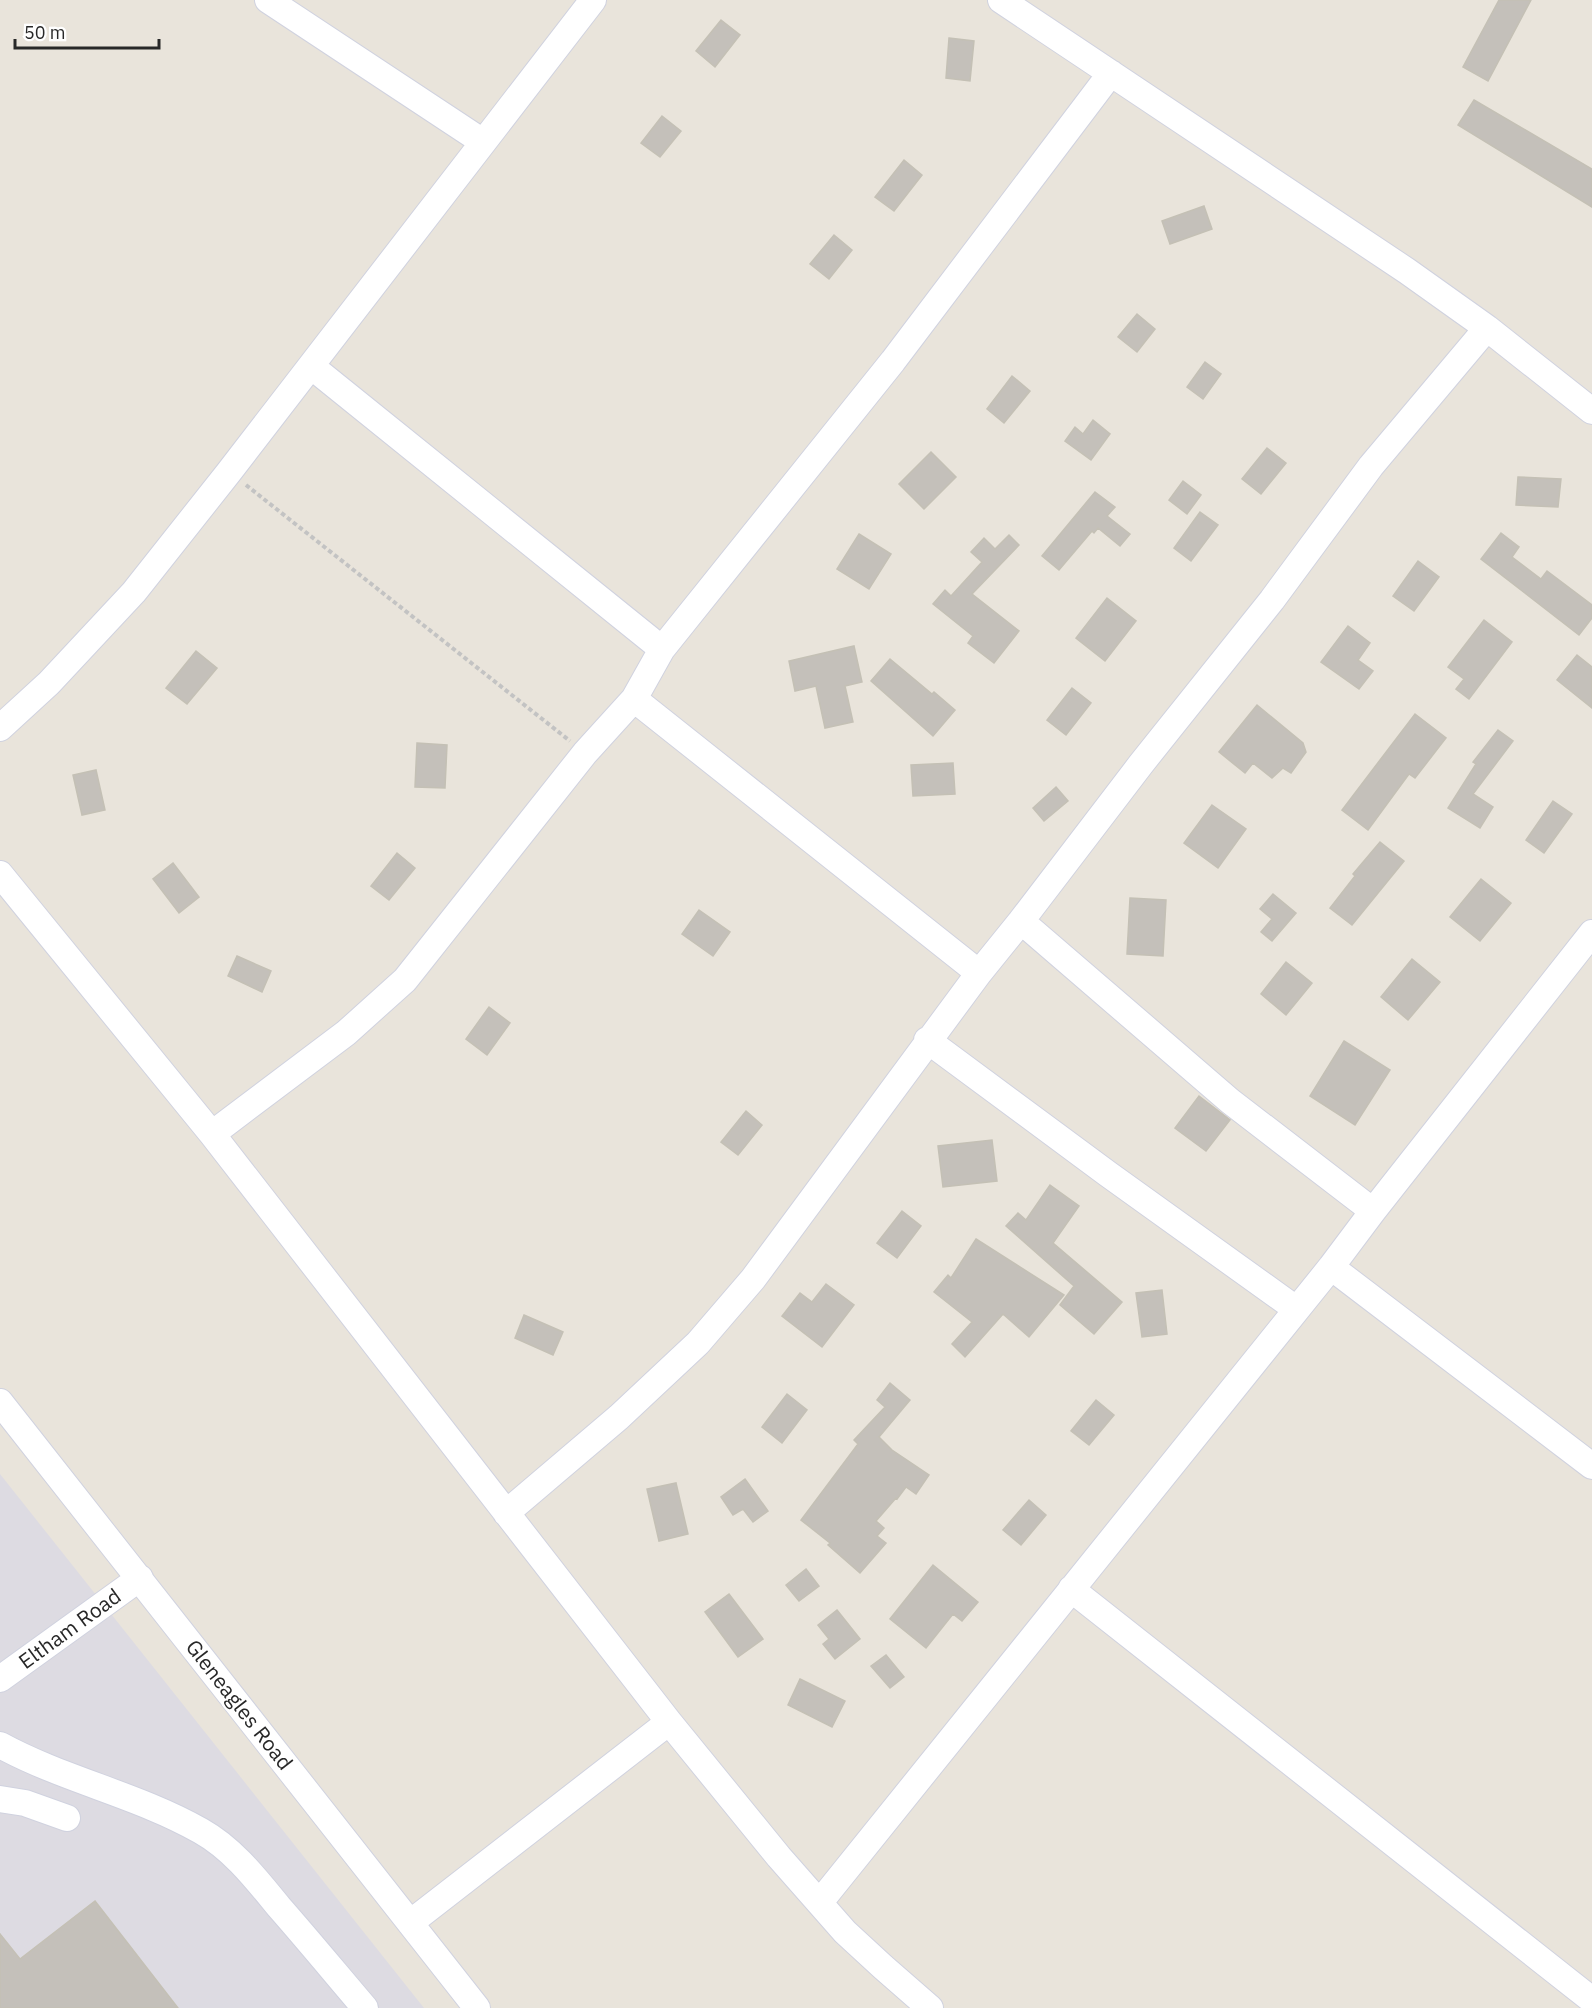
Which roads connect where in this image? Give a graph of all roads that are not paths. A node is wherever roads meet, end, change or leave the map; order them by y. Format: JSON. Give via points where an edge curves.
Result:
{"nodes":[{"id":1,"x":268,"y":0,"type":"edge"},
{"id":2,"x":593,"y":0,"type":"edge"},
{"id":3,"x":1001,"y":0,"type":"edge"},
{"id":4,"x":1111,"y":73,"type":"junction"},
{"id":5,"x":483,"y":141,"type":"junction"},
{"id":6,"x":1487,"y":328,"type":"junction"},
{"id":7,"x":311,"y":366,"type":"junction"},
{"id":8,"x":1592,"y":411,"type":"edge"},
{"id":9,"x":662,"y":649,"type":"junction"},
{"id":10,"x":634,"y":699,"type":"junction"},
{"id":11,"x":0,"y":728,"type":"edge"},
{"id":12,"x":0,"y":874,"type":"edge"},
{"id":13,"x":1022,"y":921,"type":"junction"},
{"id":14,"x":1590,"y":938,"type":"edge"},
{"id":15,"x":979,"y":973,"type":"junction"},
{"id":16,"x":927,"y":1040,"type":"junction"},
{"id":17,"x":212,"y":1134,"type":"junction"},
{"id":18,"x":1372,"y":1211,"type":"junction"},
{"id":19,"x":1331,"y":1267,"type":"junction"},
{"id":20,"x":1296,"y":1309,"type":"junction"},
{"id":21,"x":0,"y":1402,"type":"edge"},
{"id":22,"x":1592,"y":1466,"type":"edge"},
{"id":23,"x":506,"y":1513,"type":"junction"},
{"id":24,"x":140,"y":1578,"type":"junction"},
{"id":25,"x":1071,"y":1589,"type":"junction"},
{"id":26,"x":0,"y":1679,"type":"edge"},
{"id":27,"x":669,"y":1722,"type":"junction"},
{"id":28,"x":0,"y":1745,"type":"edge"},
{"id":29,"x":0,"y":1799,"type":"edge"},
{"id":30,"x":67,"y":1818,"type":"dead end"},
{"id":31,"x":820,"y":1902,"type":"junction"},
{"id":32,"x":410,"y":1923,"type":"junction"},
{"id":33,"x":1592,"y":2000,"type":"edge"},
{"id":34,"x":365,"y":2008,"type":"edge"},
{"id":35,"x":477,"y":2008,"type":"edge"},
{"id":36,"x":930,"y":2008,"type":"edge"}],
"edges":[{"from":1,"to":5,"type":"street"},
{"from":2,"to":5,"type":"street"},
{"from":3,"to":4,"type":"street"},
{"from":4,"to":6,"type":"street"},
{"from":4,"to":9,"type":"street","via":[[893,361]]},
{"from":5,"to":7,"type":"street"},
{"from":6,"to":8,"type":"street"},
{"from":6,"to":13,"type":"street","via":[[1371,466],[1272,600]]},
{"from":7,"to":9,"type":"street"},
{"from":7,"to":11,"type":"street","via":[[110,618]]},
{"from":9,"to":10,"type":"street"},
{"from":10,"to":15,"type":"street"},
{"from":10,"to":17,"type":"street","via":[[585,753],[405,980],[345,1033]]},
{"from":12,"to":17,"type":"street"},
{"from":13,"to":15,"type":"street"},
{"from":13,"to":18,"type":"street","via":[[1230,1101]]},
{"from":14,"to":18,"type":"street"},
{"from":15,"to":16,"type":"street"},
{"from":16,"to":20,"type":"street"},
{"from":16,"to":23,"type":"street","via":[[753,1279],[698,1344]]},
{"from":17,"to":23,"type":"street"},
{"from":18,"to":19,"type":"street"},
{"from":19,"to":20,"type":"street"},
{"from":19,"to":22,"type":"street"},
{"from":20,"to":25,"type":"street"},
{"from":21,"to":24,"type":"street","name":"Gleneagles Road"},
{"from":23,"to":27,"type":"street"},
{"from":24,"to":26,"type":"street","name":"Eltham Road"},
{"from":24,"to":32,"type":"street","name":"Gleneagles Road"},
{"from":25,"to":31,"type":"street"},
{"from":25,"to":33,"type":"street"},
{"from":27,"to":31,"type":"street"},
{"from":27,"to":32,"type":"street"},
{"from":28,"to":34,"type":"street","via":[[30,1761],[170,1815],[226,1849]]},
{"from":29,"to":30,"type":"street"},
{"from":31,"to":36,"type":"street","via":[[860,1946]]},
{"from":32,"to":35,"type":"street","name":"Gleneagles Road"}]}
